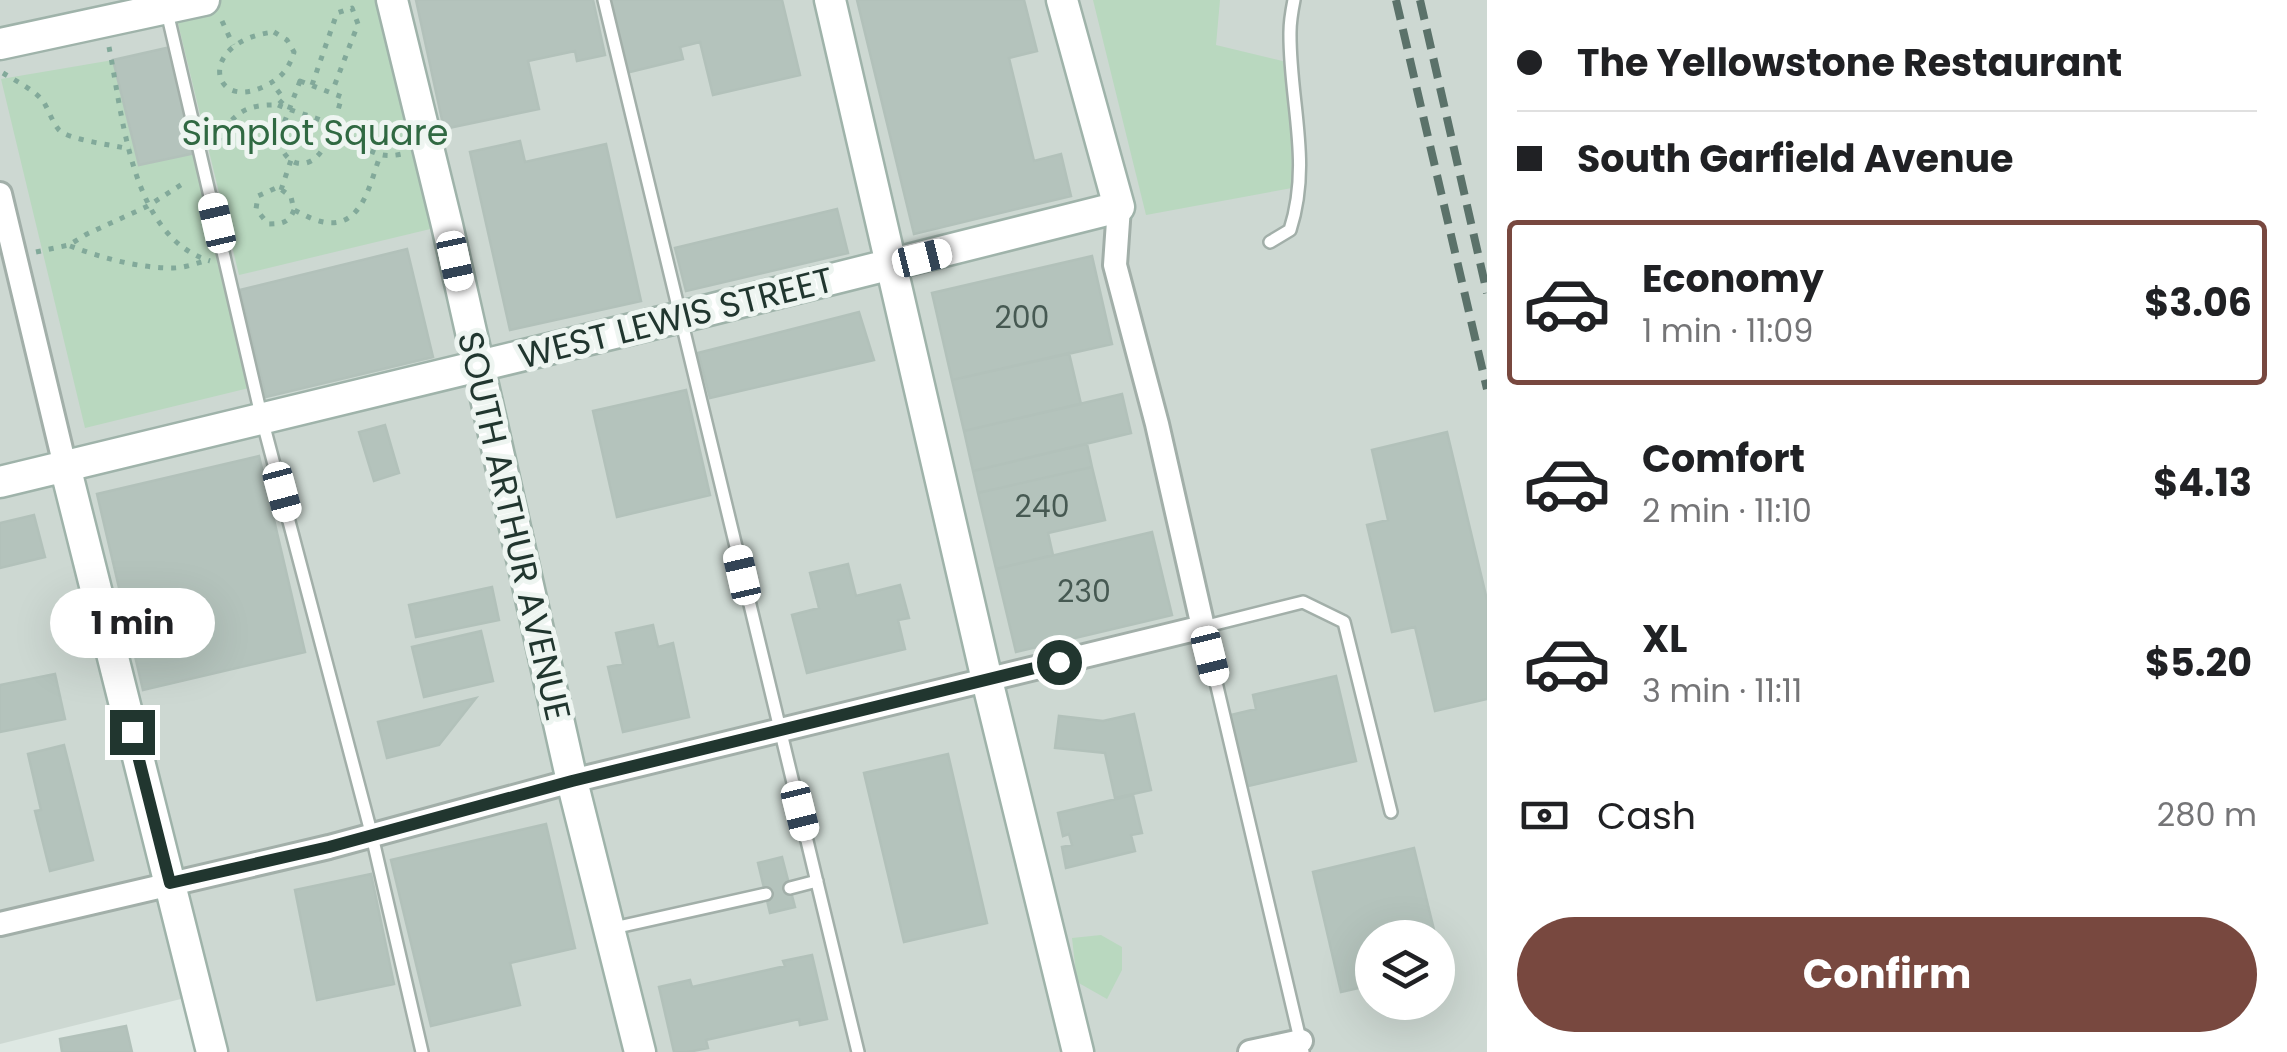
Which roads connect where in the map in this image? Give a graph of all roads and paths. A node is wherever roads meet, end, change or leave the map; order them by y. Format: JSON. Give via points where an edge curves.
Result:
{"nodes":[{"id":1,"x":204,"y":0,"type":"edge"},
{"id":2,"x":392,"y":0,"type":"edge"},
{"id":3,"x":604,"y":0,"type":"edge"},
{"id":4,"x":830,"y":0,"type":"edge"},
{"id":5,"x":1062,"y":0,"type":"edge"},
{"id":6,"x":1294,"y":0,"type":"edge"},
{"id":7,"x":166,"y":4,"type":"edge"},
{"id":8,"x":104,"y":22,"type":"junction"},
{"id":9,"x":0,"y":44,"type":"edge"},
{"id":10,"x":0,"y":71,"type":"edge"},
{"id":11,"x":272,"y":82,"type":"junction"},
{"id":12,"x":312,"y":85,"type":"junction"},
{"id":13,"x":332,"y":92,"type":"junction"},
{"id":14,"x":278,"y":105,"type":"junction"},
{"id":15,"x":288,"y":109,"type":"junction"},
{"id":16,"x":332,"y":126,"type":"junction"},
{"id":17,"x":428,"y":148,"type":"junction"},
{"id":18,"x":130,"y":149,"type":"junction"},
{"id":19,"x":380,"y":156,"type":"junction"},
{"id":20,"x":291,"y":160,"type":"junction"},
{"id":21,"x":204,"y":170,"type":"junction"},
{"id":22,"x":282,"y":190,"type":"junction"},
{"id":23,"x":0,"y":194,"type":"edge"},
{"id":24,"x":148,"y":206,"type":"junction"},
{"id":25,"x":1119,"y":207,"type":"junction"},
{"id":26,"x":294,"y":210,"type":"junction"},
{"id":27,"x":1270,"y":242,"type":"dead end"},
{"id":28,"x":69,"y":246,"type":"junction"},
{"id":29,"x":15,"y":256,"type":"junction"},
{"id":30,"x":208,"y":260,"type":"junction"},
{"id":31,"x":891,"y":265,"type":"junction"},
{"id":32,"x":227,"y":266,"type":"junction"},
{"id":33,"x":681,"y":317,"type":"junction"},
{"id":34,"x":478,"y":367,"type":"junction"},
{"id":35,"x":262,"y":419,"type":"junction"},
{"id":36,"x":65,"y":466,"type":"junction"},
{"id":37,"x":0,"y":482,"type":"edge"},
{"id":38,"x":1203,"y":627,"type":"junction"},
{"id":39,"x":987,"y":680,"type":"junction"},
{"id":40,"x":780,"y":730,"type":"junction"},
{"id":41,"x":572,"y":781,"type":"junction"},
{"id":42,"x":1391,"y":812,"type":"dead end"},
{"id":43,"x":372,"y":836,"type":"junction"},
{"id":44,"x":816,"y":881,"type":"junction"},
{"id":45,"x":170,"y":883,"type":"junction"},
{"id":46,"x":790,"y":888,"type":"dead end"},
{"id":47,"x":766,"y":894,"type":"dead end"},
{"id":48,"x":0,"y":924,"type":"edge"},
{"id":49,"x":609,"y":929,"type":"junction"},
{"id":50,"x":1302,"y":1046,"type":"edge"},
{"id":51,"x":212,"y":1052,"type":"edge"},
{"id":52,"x":422,"y":1052,"type":"edge"},
{"id":53,"x":640,"y":1052,"type":"edge"},
{"id":54,"x":858,"y":1052,"type":"edge"},
{"id":55,"x":1078,"y":1052,"type":"edge"},
{"id":56,"x":1250,"y":1052,"type":"edge"}],
"edges":[{"from":1,"to":7,"type":"street"},
{"from":2,"to":17,"type":"street","name":"SOUTH ARTHUR AVENUE"},
{"from":3,"to":33,"type":"lane"},
{"from":4,"to":31,"type":"street"},
{"from":5,"to":25,"type":"street"},
{"from":6,"to":27,"type":"lane","via":[[1298,205],[1290,230]]},
{"from":7,"to":8,"type":"street"},
{"from":7,"to":21,"type":"lane"},
{"from":8,"to":9,"type":"street"},
{"from":8,"to":18,"type":"path"},
{"from":10,"to":18,"type":"path","via":[[42,100],[60,132]]},
{"from":11,"to":11,"type":"path","via":[[289,68],[294,52],[274,32],[233,45],[221,58],[224,85],[237,94]]},
{"from":11,"to":14,"type":"path","via":[[284,99]]},
{"from":12,"to":13,"type":"path"},
{"from":12,"to":13,"type":"path","via":[[337,14],[352,8],[358,24]]},
{"from":12,"to":15,"type":"path","via":[[300,81]]},
{"from":13,"to":16,"type":"path","via":[[342,97]]},
{"from":14,"to":15,"type":"path"},
{"from":14,"to":21,"type":"path","via":[[247,107],[231,120]]},
{"from":15,"to":16,"type":"path"},
{"from":15,"to":20,"type":"path","via":[[278,139]]},
{"from":16,"to":19,"type":"path"},
{"from":16,"to":20,"type":"path","via":[[321,154],[302,164]]},
{"from":17,"to":19,"type":"path"},
{"from":17,"to":34,"type":"street","name":"SOUTH ARTHUR AVENUE"},
{"from":18,"to":24,"type":"path"},
{"from":19,"to":26,"type":"path","via":[[354,216],[328,222]]},
{"from":20,"to":22,"type":"path"},
{"from":21,"to":24,"type":"path"},
{"from":21,"to":32,"type":"lane"},
{"from":22,"to":26,"type":"path"},
{"from":22,"to":26,"type":"path","via":[[258,196],[261,218],[282,224]]},
{"from":23,"to":29,"type":"street"},
{"from":24,"to":28,"type":"path"},
{"from":24,"to":30,"type":"path","via":[[190,255]]},
{"from":25,"to":31,"type":"street","name":"WEST LEWIS STREET"},
{"from":25,"to":38,"type":"street","via":[[1116,265]]},
{"from":28,"to":29,"type":"path"},
{"from":28,"to":30,"type":"path","via":[[176,269]]},
{"from":29,"to":36,"type":"street"},
{"from":30,"to":32,"type":"path"},
{"from":31,"to":33,"type":"street","name":"WEST LEWIS STREET"},
{"from":31,"to":39,"type":"street"},
{"from":32,"to":35,"type":"lane"},
{"from":33,"to":34,"type":"street","name":"WEST LEWIS STREET"},
{"from":33,"to":40,"type":"lane"},
{"from":34,"to":35,"type":"street","name":"WEST LEWIS STREET"},
{"from":34,"to":41,"type":"street","name":"SOUTH ARTHUR AVENUE"},
{"from":35,"to":36,"type":"street","name":"WEST LEWIS STREET"},
{"from":35,"to":43,"type":"lane"},
{"from":36,"to":37,"type":"street","name":"WEST LEWIS STREET"},
{"from":36,"to":45,"type":"street"},
{"from":38,"to":39,"type":"street"},
{"from":38,"to":42,"type":"lane","via":[[1303,602],[1344,622]]},
{"from":38,"to":50,"type":"lane"},
{"from":39,"to":40,"type":"street"},
{"from":39,"to":55,"type":"street"},
{"from":40,"to":41,"type":"street"},
{"from":40,"to":44,"type":"lane"},
{"from":41,"to":43,"type":"street"},
{"from":41,"to":49,"type":"street","name":"SOUTH ARTHUR AVENUE"},
{"from":43,"to":45,"type":"street"},
{"from":43,"to":52,"type":"lane"},
{"from":44,"to":46,"type":"lane"},
{"from":44,"to":54,"type":"lane"},
{"from":45,"to":48,"type":"street"},
{"from":45,"to":51,"type":"street"},
{"from":47,"to":49,"type":"lane"},
{"from":49,"to":53,"type":"street","name":"SOUTH ARTHUR AVENUE"},
{"from":50,"to":56,"type":"street"}]}
